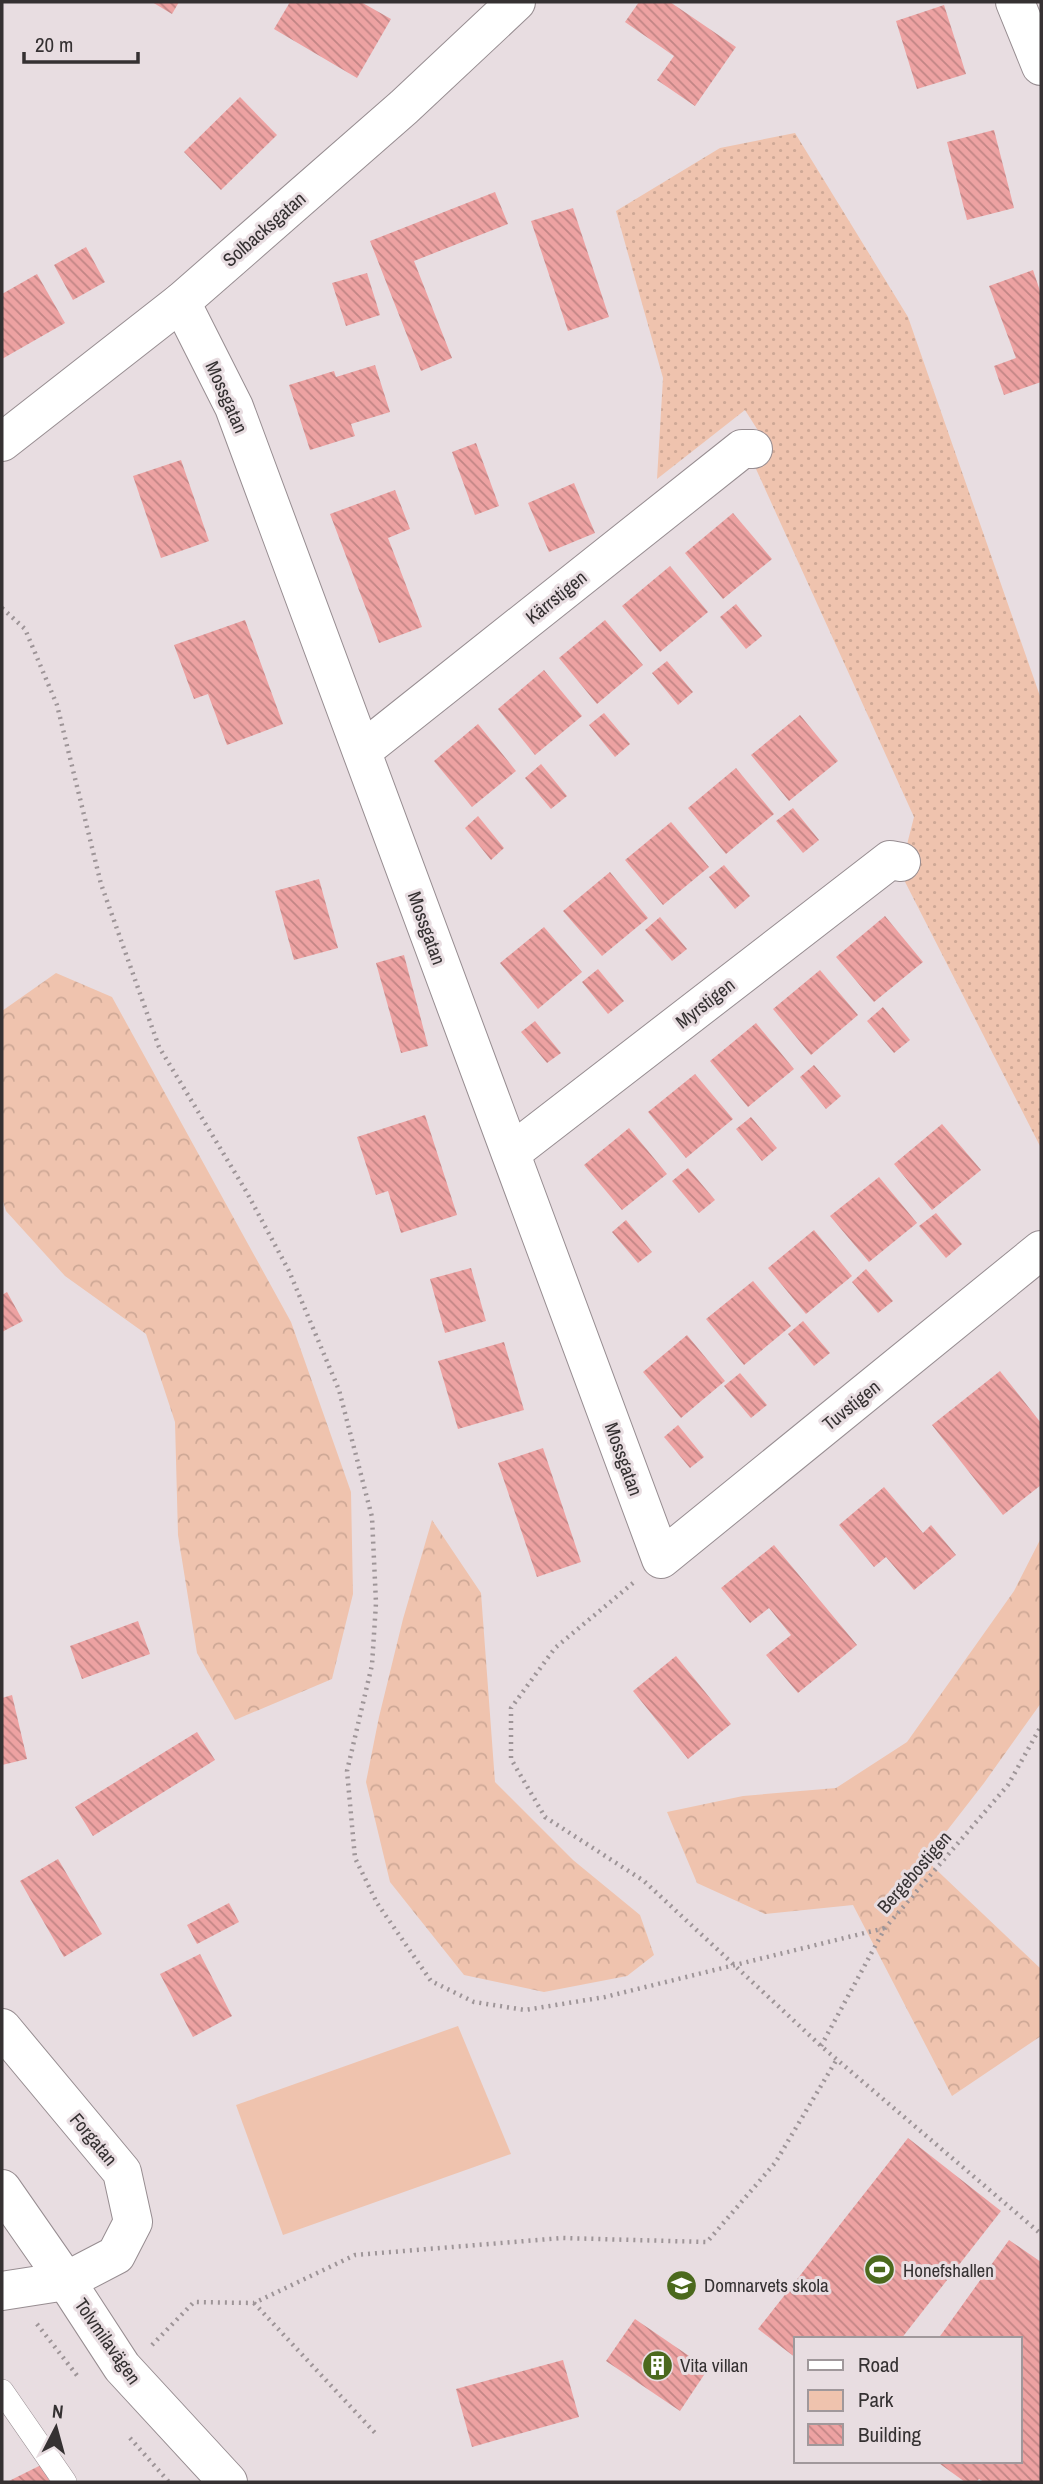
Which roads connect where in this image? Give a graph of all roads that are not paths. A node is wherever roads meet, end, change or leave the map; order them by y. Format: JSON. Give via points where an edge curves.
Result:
{"nodes":[{"id":1,"x":516,"y":2,"type":"edge"},
{"id":2,"x":1015,"y":2,"type":"edge"},
{"id":3,"x":1041,"y":66,"type":"edge"},
{"id":4,"x":181,"y":302,"type":"junction"},
{"id":5,"x":2,"y":442,"type":"edge"},
{"id":6,"x":752,"y":449,"type":"dead end"},
{"id":7,"x":362,"y":751,"type":"junction"},
{"id":8,"x":901,"y":862,"type":"dead end"},
{"id":9,"x":511,"y":1153,"type":"junction"},
{"id":10,"x":1041,"y":1250,"type":"edge"},
{"id":11,"x":661,"y":1559,"type":"joint"},
{"id":12,"x":2,"y":2028,"type":"edge"},
{"id":13,"x":2,"y":2189,"type":"edge"},
{"id":14,"x":66,"y":2281,"type":"junction"},
{"id":15,"x":2,"y":2291,"type":"edge"},
{"id":16,"x":2,"y":2391,"type":"edge"},
{"id":17,"x":65,"y":2482,"type":"edge"},
{"id":18,"x":228,"y":2482,"type":"edge"}],
"edges":[{"from":1,"to":4,"type":"street","name":"Solbacksgatan","via":[[404,107]]},
{"from":2,"to":3,"type":"street"},
{"from":4,"to":5,"type":"street","name":"Solbacksgatan"},
{"from":4,"to":7,"type":"street","name":"Mossgatan","via":[[234,407]]},
{"from":6,"to":7,"type":"street","name":"Kärrstigen","via":[[742,449]]},
{"from":7,"to":9,"type":"street","name":"Mossgatan"},
{"from":8,"to":9,"type":"street","name":"Myrstigen","via":[[890,860]]},
{"from":9,"to":11,"type":"street","name":"Mossgatan"},
{"from":10,"to":11,"type":"street","name":"Tuvstigen"},
{"from":12,"to":14,"type":"street","name":"Forgatan","via":[[122,2172],[133,2222],[116,2255]]},
{"from":13,"to":14,"type":"street","name":"Tolvmilavägen"},
{"from":14,"to":15,"type":"street","name":"Forgatan"},
{"from":14,"to":18,"type":"street","name":"Tolvmilavägen","via":[[122,2367]]},
{"from":16,"to":17,"type":"lane"}]}
